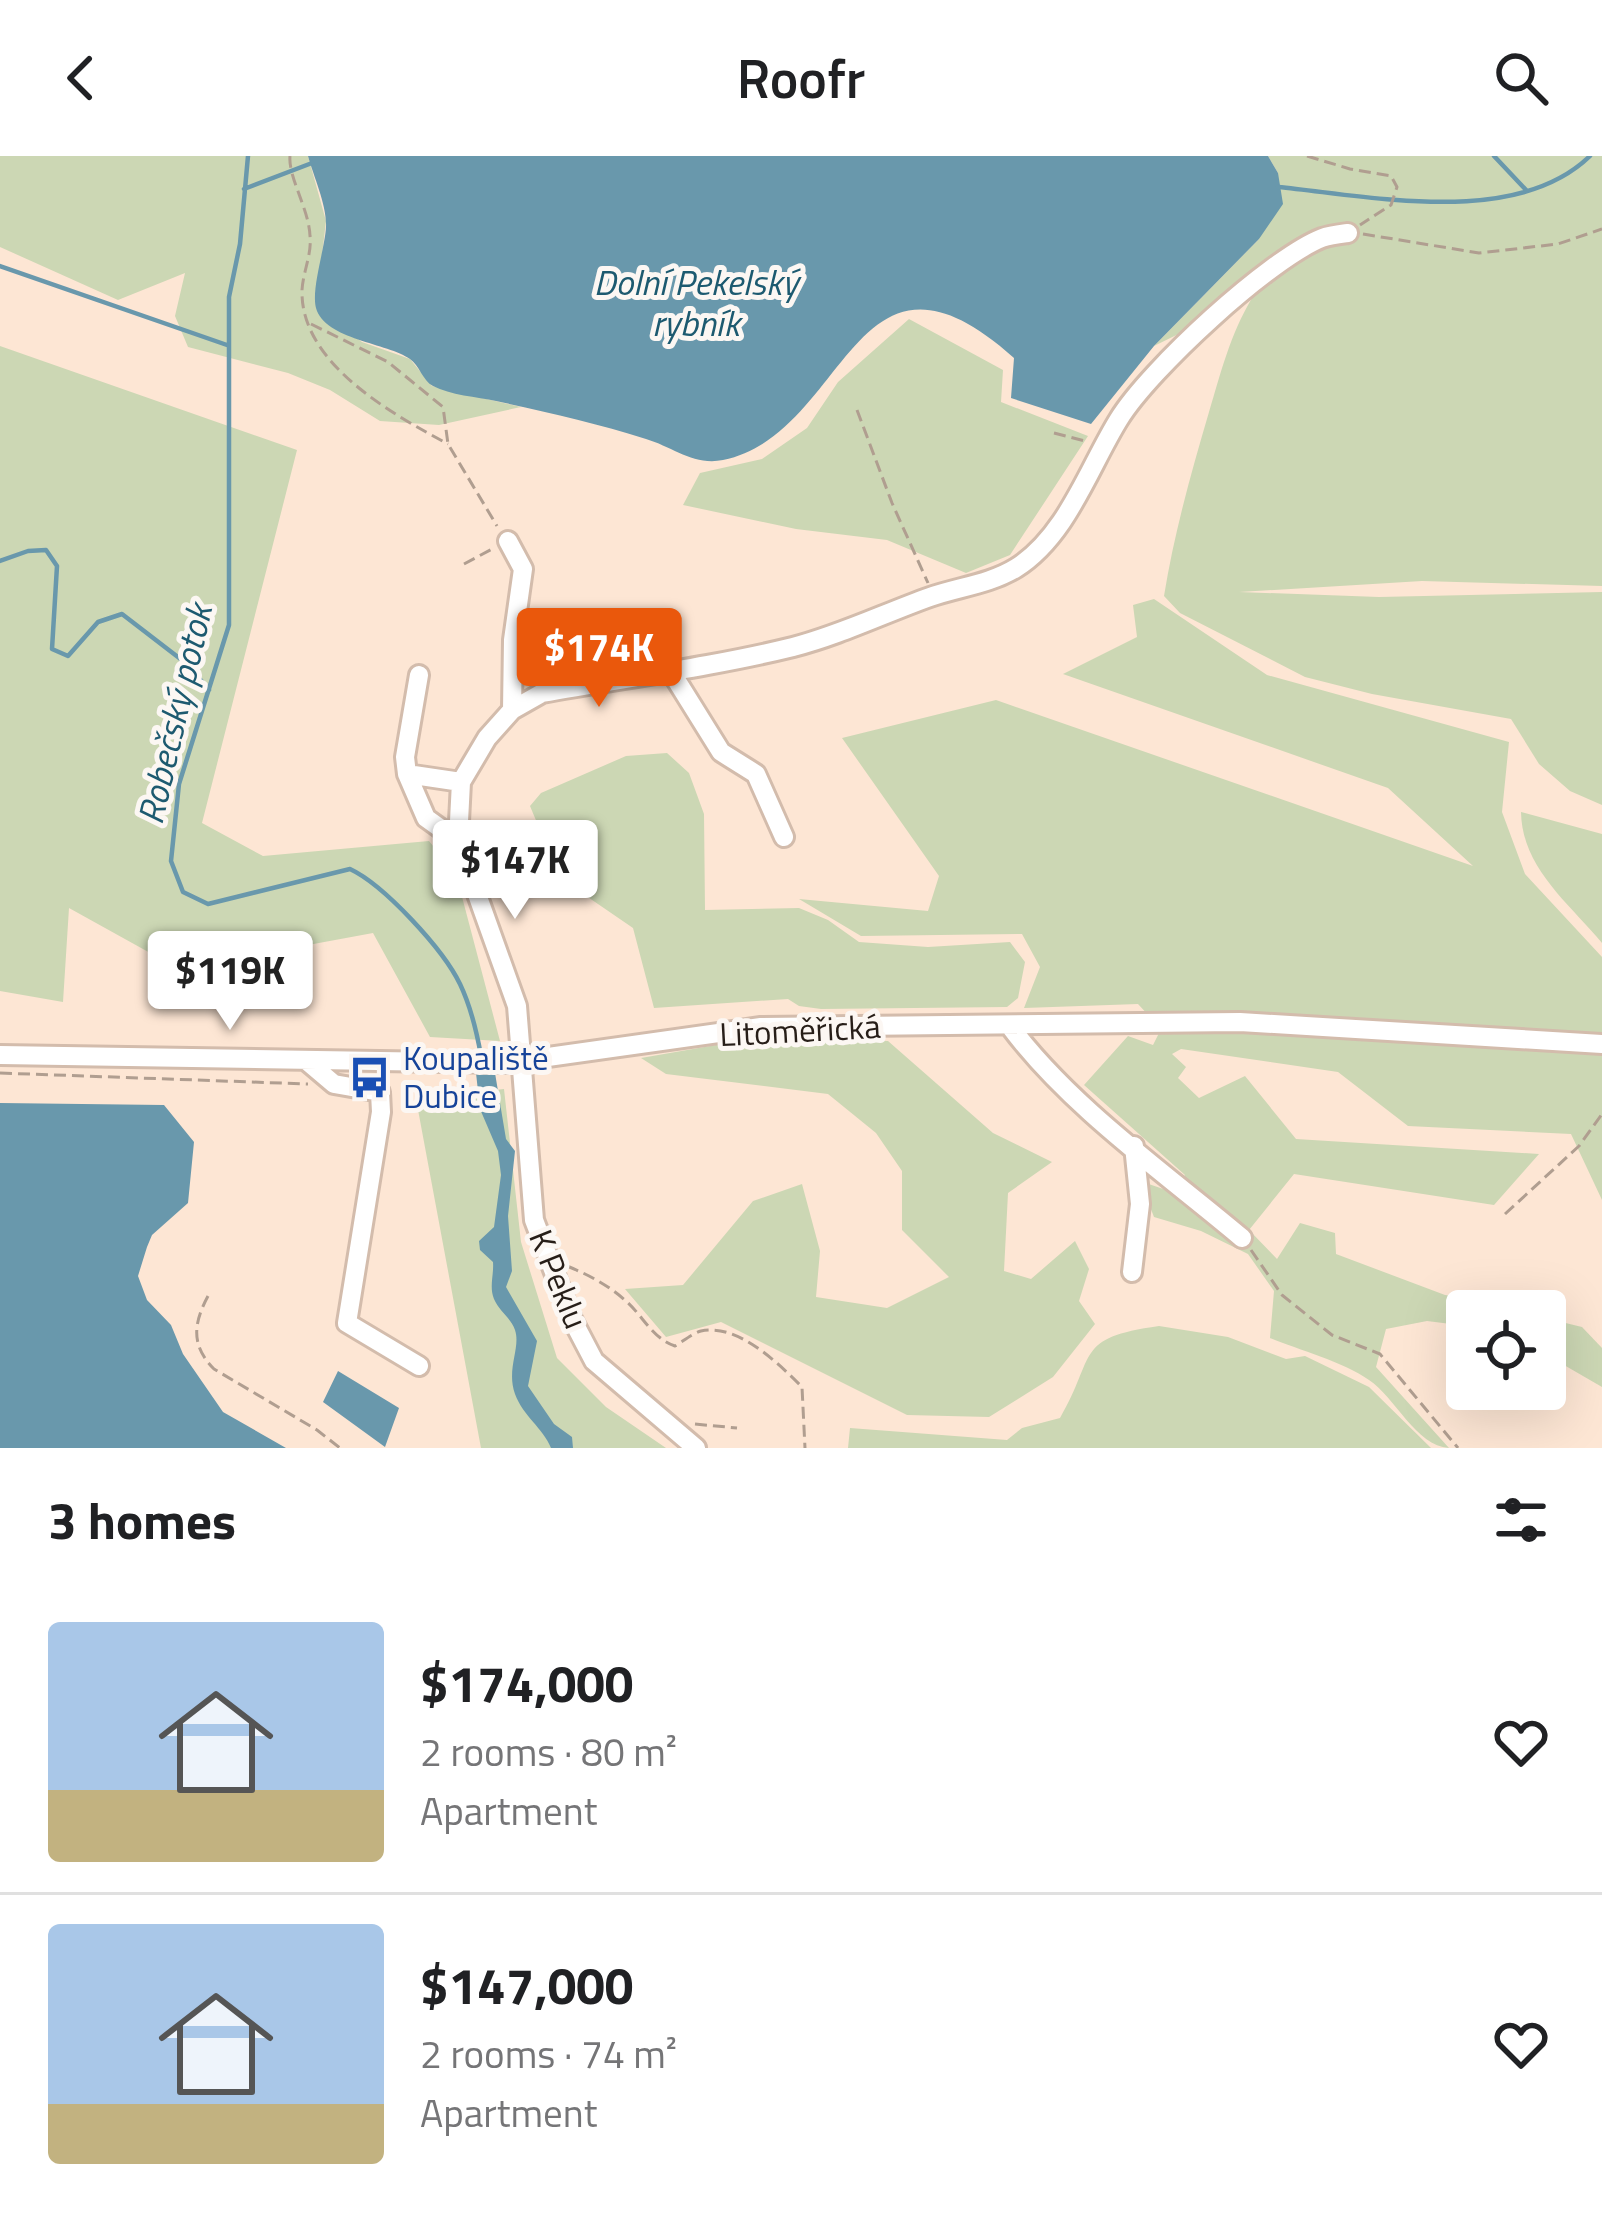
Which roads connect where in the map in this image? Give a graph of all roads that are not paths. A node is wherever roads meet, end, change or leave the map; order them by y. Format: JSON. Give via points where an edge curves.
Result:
{"nodes":[{"id":1,"x":1348,"y":232,"type":"road end"},
{"id":2,"x":508,"y":541,"type":"road end"},
{"id":3,"x":670,"y":670,"type":"junction"},
{"id":4,"x":419,"y":675,"type":"dead end"},
{"id":5,"x":512,"y":710,"type":"junction"},
{"id":6,"x":407,"y":774,"type":"junction"},
{"id":7,"x":461,"y":782,"type":"junction"},
{"id":8,"x":784,"y":837,"type":"dead end"},
{"id":9,"x":458,"y":841,"type":"junction"},
{"id":10,"x":1009,"y":1024,"type":"junction"},
{"id":11,"x":1602,"y":1044,"type":"edge"},
{"id":12,"x":0,"y":1055,"type":"edge"},
{"id":13,"x":308,"y":1062,"type":"junction"},
{"id":14,"x":513,"y":1062,"type":"junction"},
{"id":15,"x":1134,"y":1146,"type":"junction"},
{"id":16,"x":1242,"y":1238,"type":"road end"},
{"id":17,"x":1132,"y":1272,"type":"dead end"},
{"id":18,"x":419,"y":1366,"type":"dead end"},
{"id":19,"x":696,"y":1448,"type":"edge"}],
"edges":[{"from":1,"to":3,"type":"street","via":[[1294,253],[1146,382],[1064,516],[1018,567],[796,646]]},
{"from":2,"to":5,"type":"street","via":[[523,569]]},
{"from":3,"to":5,"type":"street","via":[[542,693]]},
{"from":3,"to":8,"type":"street","via":[[721,752],[756,774]]},
{"from":4,"to":6,"type":"street"},
{"from":5,"to":7,"type":"street"},
{"from":6,"to":7,"type":"street"},
{"from":6,"to":9,"type":"street","via":[[425,818]]},
{"from":7,"to":9,"type":"street"},
{"from":9,"to":14,"type":"street","name":"K Peklu","via":[[518,1006]]},
{"from":10,"to":11,"type":"street","name":"Litoměřická","via":[[1240,1022]]},
{"from":10,"to":14,"type":"street","name":"Litoměřická","via":[[760,1027]]},
{"from":10,"to":15,"type":"street"},
{"from":12,"to":13,"type":"street","name":"Litoměřická"},
{"from":13,"to":14,"type":"street","name":"Litoměřická"},
{"from":13,"to":18,"type":"street","via":[[334,1084],[380,1092],[347,1323]]},
{"from":14,"to":19,"type":"street","name":"K Peklu","via":[[534,1220],[572,1319],[594,1360]]},
{"from":15,"to":16,"type":"street"},
{"from":15,"to":17,"type":"street","via":[[1140,1204]]}]}
